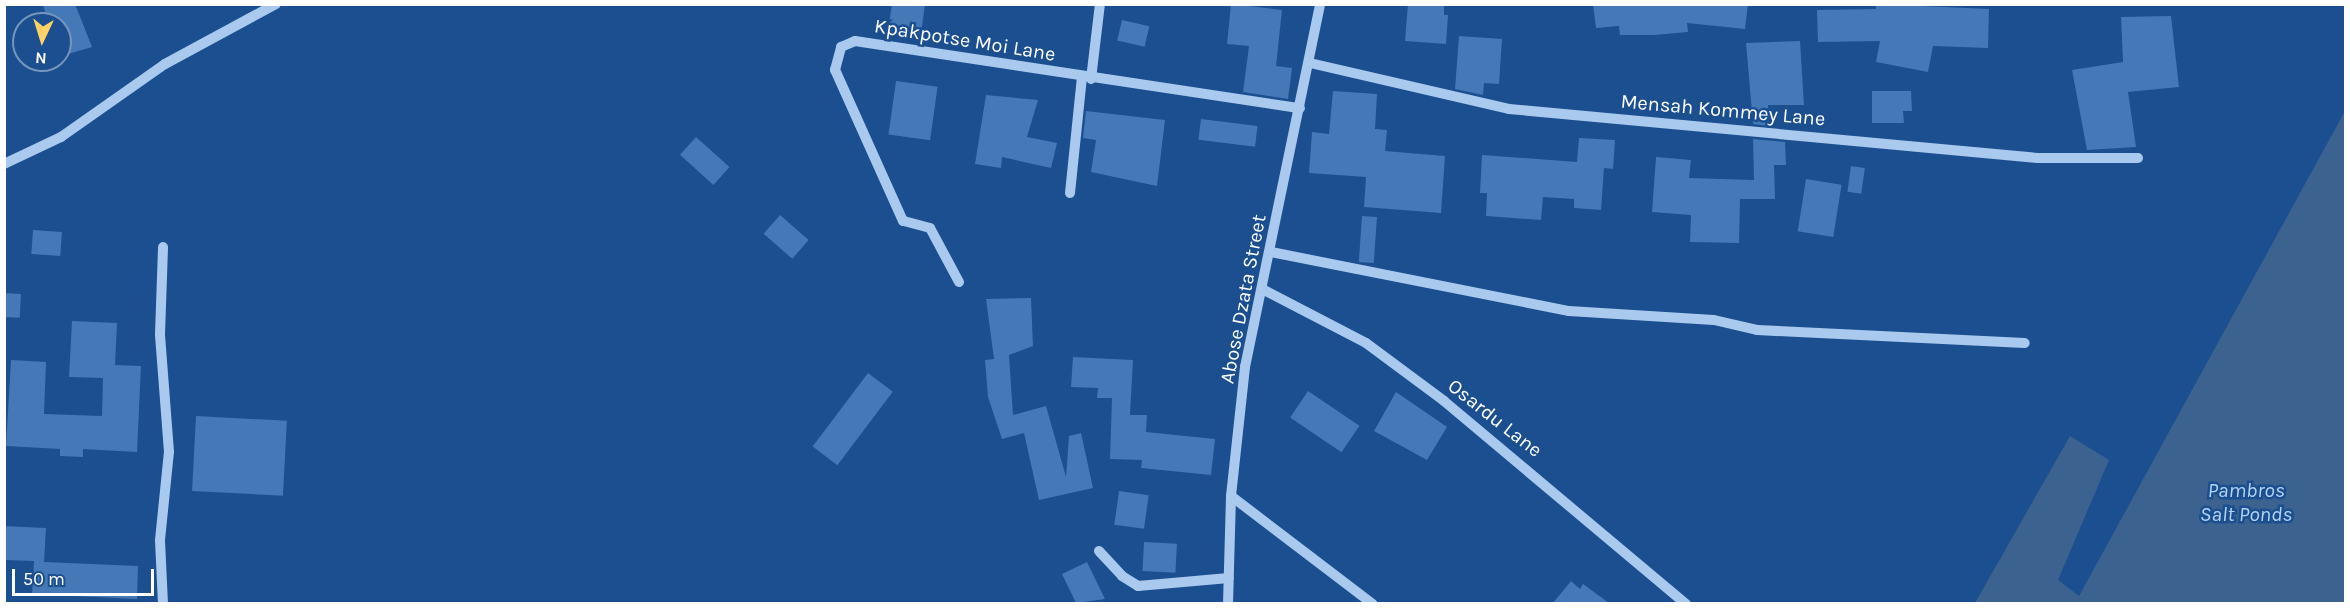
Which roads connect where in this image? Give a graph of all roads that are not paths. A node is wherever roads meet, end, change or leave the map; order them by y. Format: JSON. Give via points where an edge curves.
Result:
{"nodes":[{"id":1,"x":276,"y":4,"type":"edge"},
{"id":2,"x":1100,"y":4,"type":"edge"},
{"id":3,"x":1320,"y":4,"type":"edge"},
{"id":4,"x":1310,"y":63,"type":"junction"},
{"id":5,"x":1087,"y":78,"type":"junction"},
{"id":6,"x":1300,"y":108,"type":"junction"},
{"id":7,"x":2138,"y":158,"type":"dead end"},
{"id":8,"x":4,"y":164,"type":"edge"},
{"id":9,"x":1070,"y":192,"type":"dead end"},
{"id":10,"x":163,"y":247,"type":"dead end"},
{"id":11,"x":1271,"y":252,"type":"junction"},
{"id":12,"x":959,"y":282,"type":"dead end"},
{"id":13,"x":1262,"y":289,"type":"junction"},
{"id":14,"x":2025,"y":343,"type":"dead end"},
{"id":15,"x":1231,"y":496,"type":"junction"},
{"id":16,"x":1099,"y":551,"type":"dead end"},
{"id":17,"x":1229,"y":578,"type":"junction"},
{"id":18,"x":163,"y":603,"type":"edge"},
{"id":19,"x":1228,"y":603,"type":"edge"},
{"id":20,"x":1373,"y":603,"type":"edge"},
{"id":21,"x":1686,"y":603,"type":"edge"}],
"edges":[{"from":1,"to":8,"type":"street","via":[[165,64],[61,137]]},
{"from":2,"to":5,"type":"street"},
{"from":3,"to":4,"type":"street","name":"Abose Dzata Street"},
{"from":4,"to":6,"type":"street","name":"Abose Dzata Street"},
{"from":4,"to":7,"type":"street","name":"Mensah Kommey Lane","via":[[1509,109],[2048,158]]},
{"from":5,"to":6,"type":"street"},
{"from":5,"to":9,"type":"street"},
{"from":5,"to":12,"type":"street","name":"Kpakpotse Moi Lane","via":[[855,41],[841,47],[835,70],[903,221],[930,228]]},
{"from":6,"to":11,"type":"street","name":"Abose Dzata Street"},
{"from":10,"to":18,"type":"street","via":[[160,334],[169,452],[160,540]]},
{"from":11,"to":13,"type":"street","name":"Abose Dzata Street"},
{"from":11,"to":14,"type":"street","via":[[1569,311],[1714,320],[1756,330]]},
{"from":13,"to":15,"type":"street","name":"Abose Dzata Street","via":[[1245,367]]},
{"from":13,"to":21,"type":"street","name":"Osardu Lane","via":[[1366,343],[1532,470]]},
{"from":15,"to":17,"type":"street","name":"Abose Dzata Street"},
{"from":15,"to":20,"type":"street"},
{"from":16,"to":17,"type":"street","via":[[1122,576],[1138,586]]},
{"from":17,"to":19,"type":"street","name":"Abose Dzata Street"}]}
